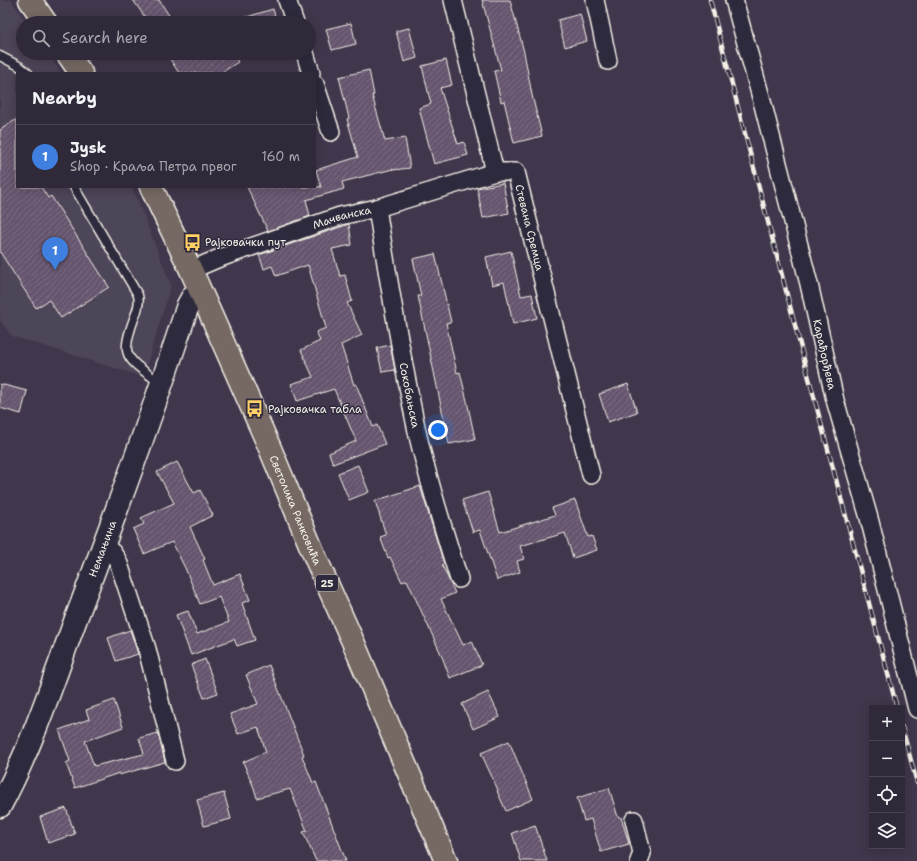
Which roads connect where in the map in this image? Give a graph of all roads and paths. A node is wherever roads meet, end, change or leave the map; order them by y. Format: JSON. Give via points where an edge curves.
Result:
{"nodes":[{"id":1,"x":30,"y":0,"type":"edge"},
{"id":2,"x":287,"y":0,"type":"edge"},
{"id":3,"x":453,"y":0,"type":"edge"},
{"id":4,"x":595,"y":0,"type":"edge"},
{"id":5,"x":734,"y":0,"type":"edge"},
{"id":6,"x":41,"y":16,"type":"edge"},
{"id":7,"x":293,"y":16,"type":"edge"},
{"id":8,"x":0,"y":56,"type":"edge"},
{"id":9,"x":72,"y":60,"type":"edge"},
{"id":10,"x":307,"y":60,"type":"edge"},
{"id":11,"x":608,"y":61,"type":"dead end"},
{"id":12,"x":27,"y":72,"type":"edge"},
{"id":13,"x":80,"y":72,"type":"edge"},
{"id":14,"x":311,"y":72,"type":"edge"},
{"id":15,"x":316,"y":87,"type":"edge"},
{"id":16,"x":331,"y":132,"type":"dead end"},
{"id":17,"x":495,"y":172,"type":"junction"},
{"id":18,"x":75,"y":188,"type":"edge"},
{"id":19,"x":151,"y":188,"type":"edge"},
{"id":20,"x":377,"y":208,"type":"junction"},
{"id":21,"x":191,"y":270,"type":"junction"},
{"id":22,"x":200,"y":292,"type":"junction"},
{"id":23,"x":161,"y":383,"type":"junction"},
{"id":24,"x":591,"y":475,"type":"dead end"},
{"id":25,"x":103,"y":546,"type":"junction"},
{"id":26,"x":459,"y":579,"type":"dead end"},
{"id":27,"x":917,"y":709,"type":"edge"},
{"id":28,"x":176,"y":761,"type":"dead end"},
{"id":29,"x":0,"y":806,"type":"edge"},
{"id":30,"x":634,"y":820,"type":"dead end"},
{"id":31,"x":446,"y":861,"type":"edge"},
{"id":32,"x":639,"y":861,"type":"edge"}],
"edges":[{"from":1,"to":6,"type":"main road"},
{"from":2,"to":7,"type":"street"},
{"from":3,"to":17,"type":"street"},
{"from":4,"to":11,"type":"street"},
{"from":5,"to":27,"type":"street","name":"Карађорђева","via":[[807,276],[835,400],[869,518]]},
{"from":8,"to":12,"type":"lane"},
{"from":9,"to":13,"type":"main road"},
{"from":10,"to":14,"type":"street"},
{"from":15,"to":16,"type":"street"},
{"from":17,"to":20,"type":"street","name":"Мачванска"},
{"from":17,"to":24,"type":"street","name":"Стевана Сремца","via":[[516,172]]},
{"from":18,"to":23,"type":"lane","via":[[138,295],[139,306],[126,344],[128,355],[134,364]]},
{"from":19,"to":21,"type":"main road","number":"25"},
{"from":20,"to":21,"type":"street","name":"Мачванска","via":[[340,216]]},
{"from":20,"to":26,"type":"street","name":"Сокобањска","via":[[388,281],[418,436]]},
{"from":21,"to":22,"type":"main road","number":"25"},
{"from":22,"to":23,"type":"street","name":"Немањина","via":[[193,296],[188,305]]},
{"from":22,"to":31,"type":"main road","name":"Светолика Ранковића","number":"25","via":[[269,446]]},
{"from":23,"to":25,"type":"street","name":"Немањина"},
{"from":25,"to":28,"type":"street","via":[[112,552],[118,561],[147,649]]},
{"from":25,"to":29,"type":"street","name":"Немањина","via":[[39,718]]},
{"from":30,"to":32,"type":"street","via":[[642,853]]}]}
